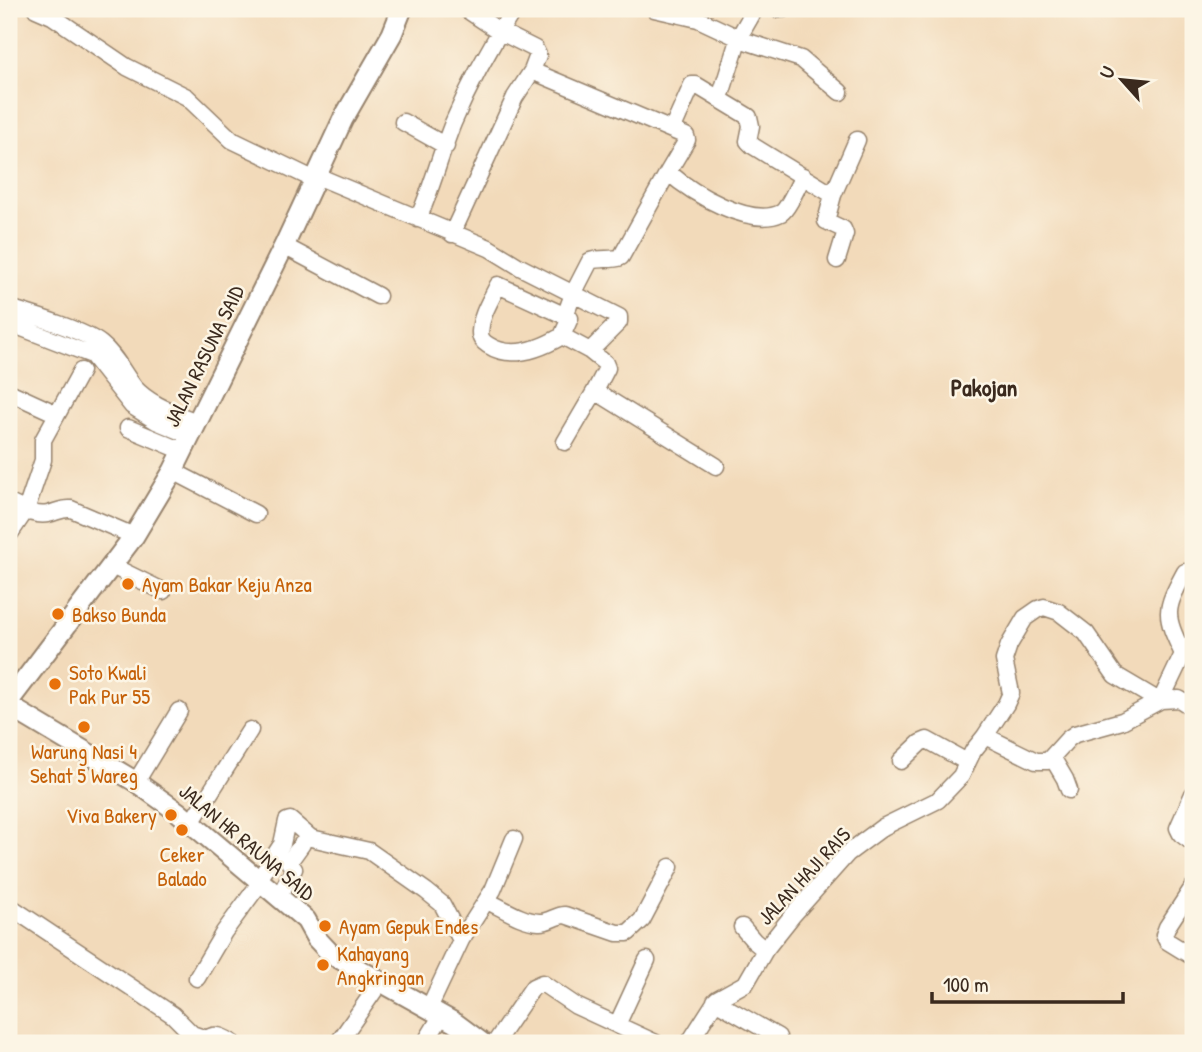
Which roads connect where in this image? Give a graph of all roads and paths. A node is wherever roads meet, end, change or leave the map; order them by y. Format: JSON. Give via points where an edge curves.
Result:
{"nodes":[{"id":1,"x":36,"y":9,"type":"edge"},
{"id":2,"x":402,"y":9,"type":"edge"},
{"id":3,"x":466,"y":9,"type":"edge"},
{"id":4,"x":514,"y":9,"type":"edge"},
{"id":5,"x":654,"y":9,"type":"edge"},
{"id":6,"x":755,"y":9,"type":"edge"},
{"id":7,"x":777,"y":9,"type":"edge"},
{"id":8,"x":783,"y":9,"type":"edge"},
{"id":9,"x":499,"y":30,"type":"junction"},
{"id":10,"x":739,"y":37,"type":"junction"},
{"id":11,"x":532,"y":71,"type":"junction"},
{"id":12,"x":840,"y":92,"type":"dead end"},
{"id":13,"x":720,"y":98,"type":"junction"},
{"id":14,"x":403,"y":122,"type":"dead end"},
{"id":15,"x":672,"y":130,"type":"junction"},
{"id":16,"x":857,"y":139,"type":"dead end"},
{"id":17,"x":446,"y":146,"type":"junction"},
{"id":18,"x":668,"y":172,"type":"junction"},
{"id":19,"x":803,"y":176,"type":"junction"},
{"id":20,"x":316,"y":178,"type":"junction"},
{"id":21,"x":833,"y":195,"type":"junction"},
{"id":22,"x":418,"y":219,"type":"junction"},
{"id":23,"x":452,"y":234,"type":"junction"},
{"id":24,"x":284,"y":246,"type":"junction"},
{"id":25,"x":837,"y":260,"type":"dead end"},
{"id":26,"x":573,"y":294,"type":"junction"},
{"id":27,"x":378,"y":296,"type":"dead end"},
{"id":28,"x":9,"y":308,"type":"edge"},
{"id":29,"x":565,"y":316,"type":"junction"},
{"id":30,"x":9,"y":323,"type":"edge"},
{"id":31,"x":562,"y":336,"type":"junction"},
{"id":32,"x":590,"y":351,"type":"junction"},
{"id":33,"x":81,"y":371,"type":"dead end"},
{"id":34,"x":9,"y":391,"type":"edge"},
{"id":35,"x":595,"y":391,"type":"junction"},
{"id":36,"x":57,"y":414,"type":"junction"},
{"id":37,"x":128,"y":428,"type":"dead end"},
{"id":38,"x":190,"y":436,"type":"junction"},
{"id":39,"x":565,"y":442,"type":"dead end"},
{"id":40,"x":716,"y":466,"type":"dead end"},
{"id":41,"x":173,"y":471,"type":"junction"},
{"id":42,"x":9,"y":503,"type":"edge"},
{"id":43,"x":26,"y":510,"type":"junction"},
{"id":44,"x":256,"y":514,"type":"dead end"},
{"id":45,"x":9,"y":535,"type":"edge"},
{"id":46,"x":134,"y":536,"type":"junction"},
{"id":47,"x":112,"y":566,"type":"junction"},
{"id":48,"x":1185,"y":572,"type":"dead end"},
{"id":49,"x":163,"y":591,"type":"dead end"},
{"id":50,"x":1188,"y":648,"type":"edge"},
{"id":51,"x":1160,"y":700,"type":"junction"},
{"id":52,"x":9,"y":704,"type":"edge"},
{"id":53,"x":1193,"y":708,"type":"edge"},
{"id":54,"x":178,"y":711,"type":"dead end"},
{"id":55,"x":250,"y":730,"type":"dead end"},
{"id":56,"x":985,"y":736,"type":"junction"},
{"id":57,"x":1052,"y":757,"type":"junction"},
{"id":58,"x":901,"y":761,"type":"dead end"},
{"id":59,"x":967,"y":762,"type":"junction"},
{"id":60,"x":136,"y":782,"type":"junction"},
{"id":61,"x":1069,"y":790,"type":"dead end"},
{"id":62,"x":1193,"y":794,"type":"edge"},
{"id":63,"x":191,"y":823,"type":"junction"},
{"id":64,"x":513,"y":839,"type":"dead end"},
{"id":65,"x":1193,"y":843,"type":"edge"},
{"id":66,"x":302,"y":844,"type":"dead end"},
{"id":67,"x":670,"y":867,"type":"dead end"},
{"id":68,"x":259,"y":882,"type":"junction"},
{"id":69,"x":1193,"y":887,"type":"edge"},
{"id":70,"x":278,"y":898,"type":"junction"},
{"id":71,"x":487,"y":901,"type":"junction"},
{"id":72,"x":9,"y":906,"type":"edge"},
{"id":73,"x":742,"y":927,"type":"dead end"},
{"id":74,"x":461,"y":940,"type":"junction"},
{"id":75,"x":765,"y":950,"type":"junction"},
{"id":76,"x":1193,"y":957,"type":"edge"},
{"id":77,"x":647,"y":960,"type":"dead end"},
{"id":78,"x":197,"y":978,"type":"dead end"},
{"id":79,"x":381,"y":981,"type":"junction"},
{"id":80,"x":715,"y":1001,"type":"junction"},
{"id":81,"x":436,"y":1012,"type":"junction"},
{"id":82,"x":617,"y":1025,"type":"junction"},
{"id":83,"x":778,"y":1037,"type":"dead end"},
{"id":84,"x":233,"y":1043,"type":"edge"},
{"id":85,"x":338,"y":1043,"type":"edge"},
{"id":86,"x":425,"y":1043,"type":"edge"},
{"id":87,"x":482,"y":1043,"type":"edge"},
{"id":88,"x":495,"y":1043,"type":"edge"},
{"id":89,"x":656,"y":1043,"type":"edge"},
{"id":90,"x":689,"y":1043,"type":"edge"}],
"edges":[{"from":1,"to":20,"type":"street","via":[[127,67],[187,97],[232,141]]},
{"from":2,"to":20,"type":"main road","name":"JALAN RASUNA SAID"},
{"from":3,"to":9,"type":"street"},
{"from":4,"to":9,"type":"street"},
{"from":5,"to":10,"type":"street","via":[[698,19]]},
{"from":6,"to":10,"type":"street"},
{"from":7,"to":8,"type":"street"},
{"from":9,"to":11,"type":"street","via":[[536,49],[538,60]]},
{"from":9,"to":17,"type":"street","via":[[467,91]]},
{"from":10,"to":12,"type":"street","via":[[801,59]]},
{"from":10,"to":13,"type":"street"},
{"from":11,"to":15,"type":"street"},
{"from":11,"to":23,"type":"street","via":[[515,97]]},
{"from":13,"to":15,"type":"street","via":[[692,85]]},
{"from":13,"to":19,"type":"street","via":[[749,117],[748,141],[753,146]]},
{"from":14,"to":17,"type":"street"},
{"from":15,"to":18,"type":"street","via":[[687,138]]},
{"from":16,"to":21,"type":"street"},
{"from":17,"to":22,"type":"street"},
{"from":18,"to":19,"type":"street","via":[[705,197],[751,217],[780,214]]},
{"from":18,"to":26,"type":"street","via":[[621,257],[590,261]]},
{"from":19,"to":21,"type":"street"},
{"from":20,"to":22,"type":"street"},
{"from":20,"to":24,"type":"main road","name":"JALAN RASUNA SAID"},
{"from":21,"to":25,"type":"street","via":[[826,221],[845,234]]},
{"from":22,"to":23,"type":"street"},
{"from":23,"to":26,"type":"street","via":[[489,248]]},
{"from":24,"to":27,"type":"street"},
{"from":24,"to":38,"type":"main road","name":"JALAN RASUNA SAID"},
{"from":26,"to":29,"type":"street"},
{"from":26,"to":32,"type":"street","via":[[619,319]]},
{"from":28,"to":38,"type":"street","via":[[100,343],[141,395],[162,408]]},
{"from":29,"to":31,"type":"street","via":[[570,320]]},
{"from":29,"to":31,"type":"street","via":[[498,285],[480,334],[482,341],[497,351],[520,353]]},
{"from":30,"to":38,"type":"street","via":[[92,355],[132,406]]},
{"from":31,"to":32,"type":"street"},
{"from":32,"to":35,"type":"street","via":[[607,368]]},
{"from":33,"to":36,"type":"street"},
{"from":34,"to":36,"type":"street"},
{"from":35,"to":39,"type":"street"},
{"from":35,"to":40,"type":"street"},
{"from":36,"to":43,"type":"street","via":[[42,444],[43,460]]},
{"from":37,"to":38,"type":"street"},
{"from":38,"to":41,"type":"main road","name":"JALAN RASUNA SAID"},
{"from":41,"to":44,"type":"street"},
{"from":41,"to":46,"type":"main road","name":"JALAN RASUNA SAID"},
{"from":42,"to":43,"type":"street"},
{"from":43,"to":45,"type":"street"},
{"from":43,"to":46,"type":"street","via":[[47,514],[67,508]]},
{"from":46,"to":47,"type":"main road","name":"JALAN RASUNA SAID"},
{"from":47,"to":49,"type":"street"},
{"from":47,"to":52,"type":"main road","name":"JALAN RASUNA SAID"},
{"from":48,"to":50,"type":"street","via":[[1168,616]]},
{"from":50,"to":51,"type":"street"},
{"from":51,"to":53,"type":"street","via":[[1179,699]]},
{"from":51,"to":56,"type":"street","name":"JALAN HAJI RAIS","via":[[1122,681],[1077,625],[1059,612],[1038,608],[1025,618],[1009,645],[1004,660],[1011,693]]},
{"from":51,"to":57,"type":"street","via":[[1122,721],[1075,734]]},
{"from":52,"to":60,"type":"main road","name":"JALAN HR RAUNA SAID"},
{"from":54,"to":60,"type":"street"},
{"from":55,"to":63,"type":"street"},
{"from":56,"to":57,"type":"street","via":[[1041,762]]},
{"from":56,"to":59,"type":"street","name":"JALAN HAJI RAIS"},
{"from":57,"to":61,"type":"street"},
{"from":58,"to":59,"type":"street","via":[[927,740]]},
{"from":59,"to":75,"type":"street","name":"JALAN HAJI RAIS","via":[[961,776],[938,800],[883,827],[848,853]]},
{"from":60,"to":63,"type":"main road","name":"JALAN HR RAUNA SAID"},
{"from":62,"to":65,"type":"street","via":[[1178,828]]},
{"from":63,"to":68,"type":"main road","name":"JALAN HR RAUNA SAID"},
{"from":64,"to":71,"type":"street"},
{"from":66,"to":70,"type":"street","via":[[289,862],[294,869]]},
{"from":67,"to":71,"type":"street","via":[[642,920],[628,933],[565,915],[539,922]]},
{"from":68,"to":70,"type":"main road","name":"JALAN HR RAUNA SAID"},
{"from":68,"to":74,"type":"street","via":[[282,844],[290,820],[311,838],[369,851],[442,904]]},
{"from":68,"to":78,"type":"street"},
{"from":69,"to":76,"type":"street","via":[[1164,935]]},
{"from":70,"to":79,"type":"main road","name":"JALAN HR RAUNA SAID","via":[[306,920],[331,954]]},
{"from":71,"to":74,"type":"street"},
{"from":72,"to":84,"type":"street","via":[[173,1015],[192,1034],[207,1039],[218,1035]]},
{"from":73,"to":75,"type":"street"},
{"from":74,"to":81,"type":"street"},
{"from":75,"to":80,"type":"street","name":"JALAN HAJI RAIS","via":[[746,983]]},
{"from":77,"to":82,"type":"street"},
{"from":79,"to":81,"type":"main road","name":"JALAN HR RAUNA SAID"},
{"from":79,"to":85,"type":"street"},
{"from":80,"to":83,"type":"street"},
{"from":80,"to":90,"type":"street","name":"JALAN HAJI RAIS"},
{"from":81,"to":86,"type":"street"},
{"from":81,"to":87,"type":"main road","name":"JALAN HR RAUNA SAID"},
{"from":82,"to":88,"type":"street","via":[[538,983]]},
{"from":82,"to":89,"type":"street"}]}
